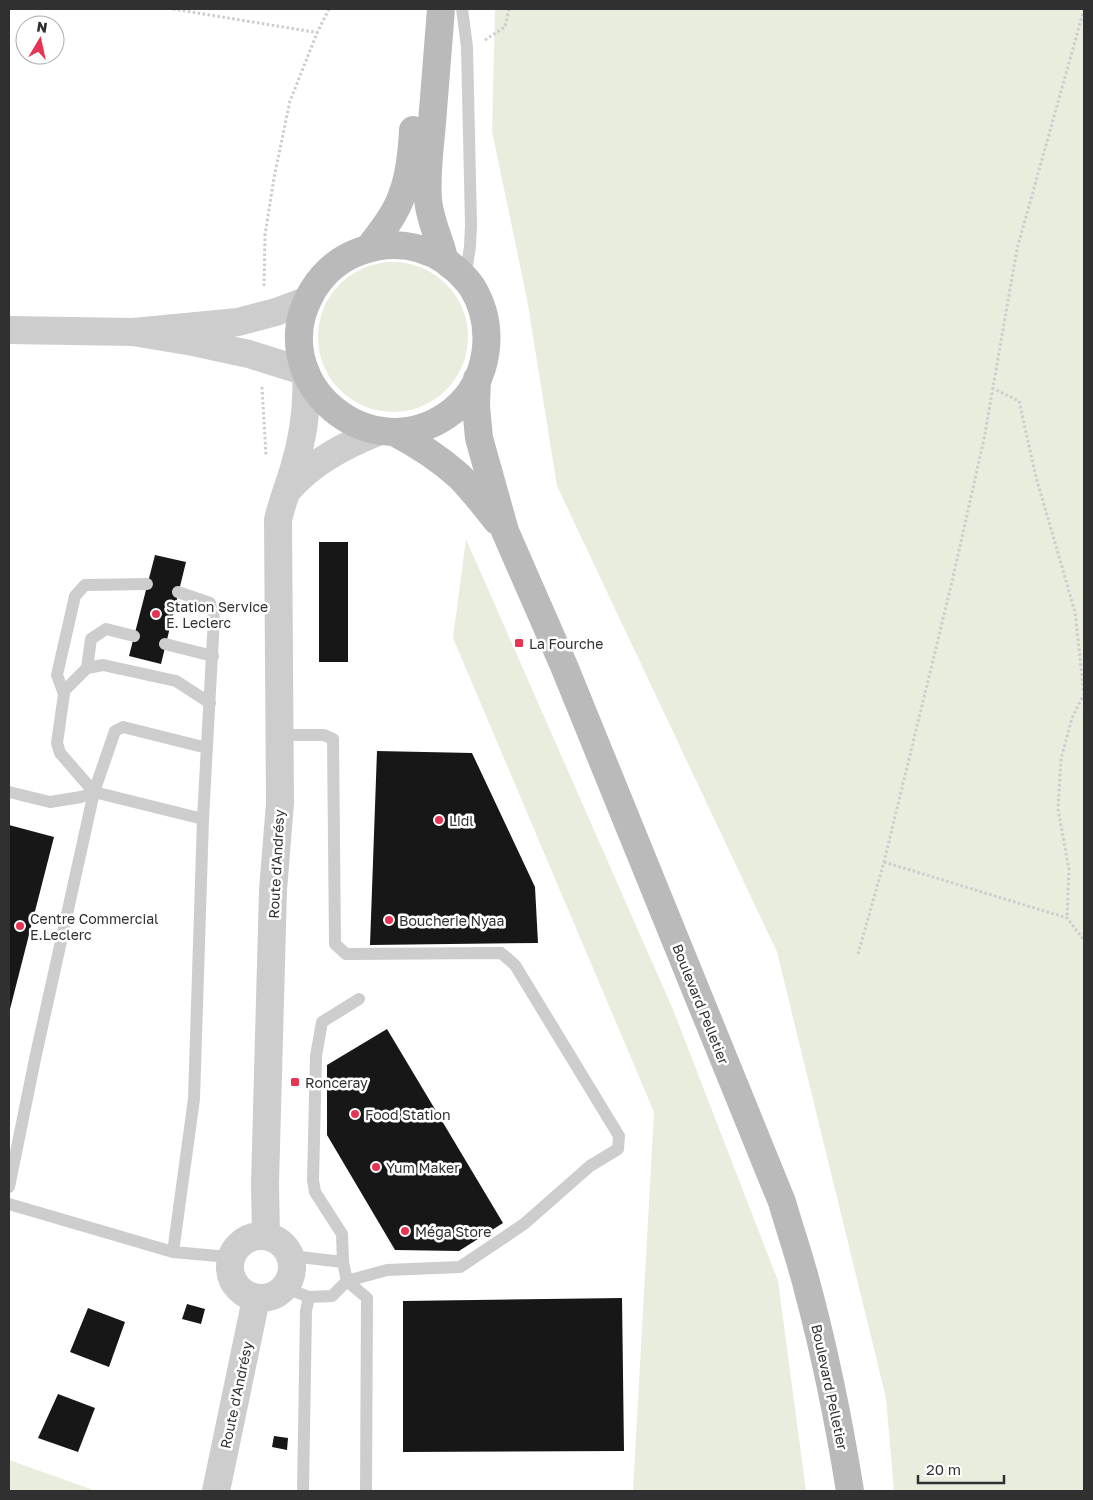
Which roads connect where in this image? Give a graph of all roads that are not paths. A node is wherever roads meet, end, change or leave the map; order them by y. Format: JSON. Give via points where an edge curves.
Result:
{"nodes":[{"id":1,"x":422,"y":9,"type":"edge"},
{"id":2,"x":441,"y":9,"type":"edge"},
{"id":3,"x":462,"y":9,"type":"edge"},
{"id":4,"x":369,"y":248,"type":"junction"},
{"id":5,"x":455,"y":270,"type":"junction"},
{"id":6,"x":308,"y":300,"type":"junction"},
{"id":7,"x":9,"y":330,"type":"edge"},
{"id":8,"x":133,"y":332,"type":"junction"},
{"id":9,"x":306,"y":372,"type":"junction"},
{"id":10,"x":477,"y":379,"type":"junction"},
{"id":11,"x":387,"y":431,"type":"junction"},
{"id":12,"x":286,"y":493,"type":"junction"},
{"id":13,"x":505,"y":531,"type":"junction"},
{"id":14,"x":147,"y":584,"type":"dead end"},
{"id":15,"x":178,"y":592,"type":"dead end"},
{"id":16,"x":134,"y":636,"type":"dead end"},
{"id":17,"x":165,"y":644,"type":"dead end"},
{"id":18,"x":212,"y":656,"type":"junction"},
{"id":19,"x":87,"y":668,"type":"junction"},
{"id":20,"x":63,"y":692,"type":"junction"},
{"id":21,"x":210,"y":703,"type":"junction"},
{"id":22,"x":280,"y":736,"type":"junction"},
{"id":23,"x":208,"y":748,"type":"junction"},
{"id":24,"x":9,"y":792,"type":"edge"},
{"id":25,"x":94,"y":792,"type":"junction"},
{"id":26,"x":203,"y":819,"type":"junction"},
{"id":27,"x":359,"y":999,"type":"dead end"},
{"id":28,"x":9,"y":1187,"type":"edge"},
{"id":29,"x":9,"y":1204,"type":"edge"},
{"id":30,"x":266,"y":1236,"type":"junction"},
{"id":31,"x":173,"y":1252,"type":"junction"},
{"id":32,"x":291,"y":1256,"type":"junction"},
{"id":33,"x":343,"y":1262,"type":"junction"},
{"id":34,"x":229,"y":1263,"type":"junction"},
{"id":35,"x":347,"y":1281,"type":"junction"},
{"id":36,"x":297,"y":1292,"type":"junction"},
{"id":37,"x":256,"y":1299,"type":"junction"},
{"id":38,"x":216,"y":1491,"type":"edge"},
{"id":39,"x":303,"y":1491,"type":"edge"},
{"id":40,"x":366,"y":1491,"type":"edge"},
{"id":41,"x":850,"y":1491,"type":"edge"}],
"edges":[{"from":1,"to":4,"type":"main road","via":[[408,173],[403,195],[394,213]]},
{"from":2,"to":5,"type":"main road","via":[[428,187],[430,210]]},
{"from":3,"to":5,"type":"lane","via":[[467,47],[471,225],[470,247]]},
{"from":4,"to":5,"type":"main road","via":[[409,246],[424,250]]},
{"from":4,"to":6,"type":"main road","via":[[348,256],[330,269]]},
{"from":5,"to":10,"type":"main road","via":[[472,287],[486,326],[485,356]]},
{"from":6,"to":8,"type":"street","via":[[238,322]]},
{"from":6,"to":9,"type":"main road","via":[[300,335]]},
{"from":7,"to":8,"type":"street"},
{"from":8,"to":9,"type":"street","via":[[249,354]]},
{"from":9,"to":11,"type":"main road","via":[[319,395],[337,413],[361,426]]},
{"from":9,"to":12,"type":"street","name":"Route d'Andrésy","via":[[306,416]]},
{"from":10,"to":11,"type":"main road","via":[[460,404],[443,418],[416,429]]},
{"from":10,"to":13,"type":"main road","name":"Boulevard Pelletier","via":[[480,438]]},
{"from":11,"to":12,"type":"street","name":"Route d'Andrésy","via":[[360,439],[326,458],[299,478]]},
{"from":11,"to":13,"type":"main road","name":"Boulevard Pelletier","via":[[427,451],[460,477]]},
{"from":12,"to":22,"type":"street","name":"Route d'Andrésy","via":[[278,520]]},
{"from":13,"to":41,"type":"main road","name":"Boulevard Pelletier","via":[[571,684],[782,1202],[825,1358]]},
{"from":14,"to":20,"type":"lane","via":[[85,585],[75,596],[57,675]]},
{"from":15,"to":18,"type":"lane","via":[[210,603],[214,618]]},
{"from":16,"to":19,"type":"lane","via":[[106,629],[91,639]]},
{"from":17,"to":18,"type":"lane"},
{"from":18,"to":21,"type":"lane"},
{"from":19,"to":20,"type":"lane"},
{"from":19,"to":21,"type":"lane","via":[[103,665],[176,681]]},
{"from":20,"to":25,"type":"lane","via":[[57,743],[60,754]]},
{"from":21,"to":23,"type":"lane"},
{"from":22,"to":30,"type":"street","name":"Route d'Andrésy","via":[[280,803],[273,890]]},
{"from":22,"to":35,"type":"lane","via":[[324,735],[333,739],[335,944],[346,954],[501,953],[515,965],[619,1136],[618,1149],[590,1166],[524,1224],[460,1267],[387,1270]]},
{"from":23,"to":25,"type":"lane","via":[[123,727],[115,731]]},
{"from":23,"to":26,"type":"lane"},
{"from":24,"to":25,"type":"lane","via":[[50,802]]},
{"from":25,"to":26,"type":"lane"},
{"from":25,"to":28,"type":"lane"},
{"from":26,"to":31,"type":"lane","via":[[194,1099]]},
{"from":27,"to":33,"type":"lane","via":[[322,1022],[316,1056],[313,1180],[315,1192],[342,1234]]},
{"from":29,"to":31,"type":"lane"},
{"from":30,"to":32,"type":"street","via":[[281,1243]]},
{"from":30,"to":34,"type":"street","via":[[250,1238],[236,1248]]},
{"from":31,"to":34,"type":"lane","via":[[218,1256]]},
{"from":32,"to":33,"type":"lane"},
{"from":32,"to":36,"type":"street"},
{"from":33,"to":35,"type":"lane"},
{"from":34,"to":37,"type":"street","via":[[231,1279],[236,1286]]},
{"from":35,"to":36,"type":"lane","via":[[332,1296]]},
{"from":35,"to":40,"type":"lane","via":[[367,1298]]},
{"from":36,"to":37,"type":"street"},
{"from":36,"to":39,"type":"lane","via":[[306,1311]]},
{"from":37,"to":38,"type":"street","name":"Route d'Andrésy"}]}
